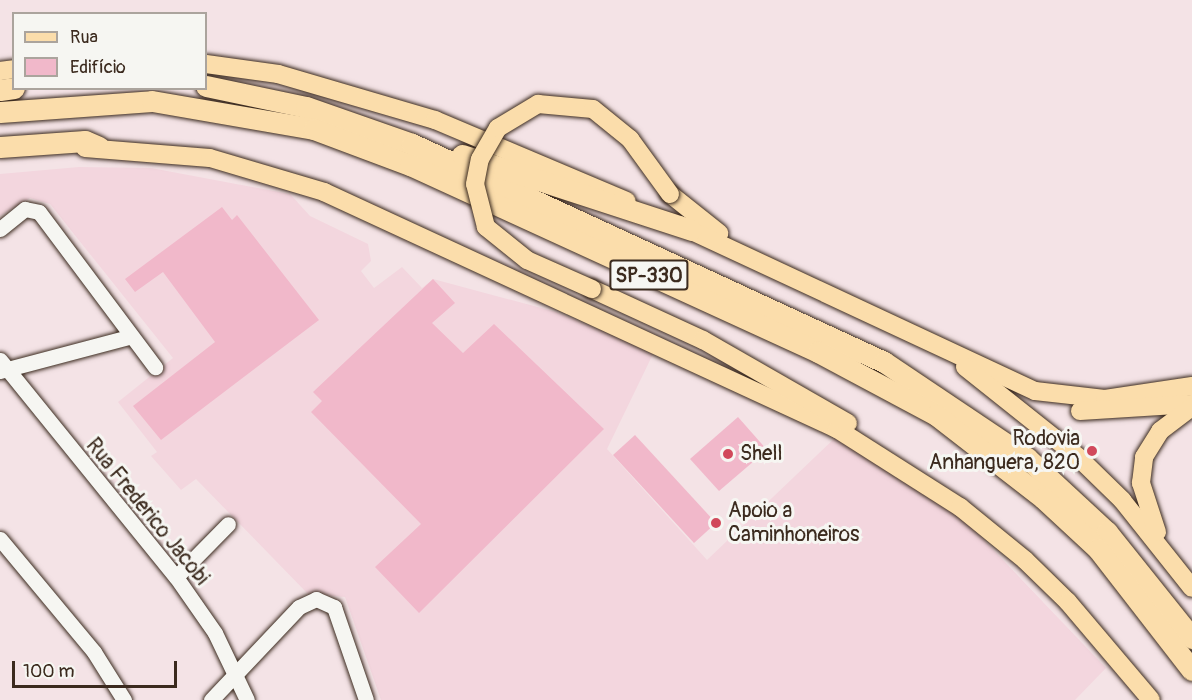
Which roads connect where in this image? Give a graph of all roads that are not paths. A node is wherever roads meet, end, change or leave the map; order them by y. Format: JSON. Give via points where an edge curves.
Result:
{"nodes":[{"id":1,"x":207,"y":64,"type":"edge"},
{"id":2,"x":207,"y":86,"type":"edge"},
{"id":3,"x":0,"y":112,"type":"edge"},
{"id":4,"x":412,"y":144,"type":"junction"},
{"id":5,"x":0,"y":147,"type":"edge"},
{"id":6,"x":99,"y":147,"type":"junction"},
{"id":7,"x":0,"y":158,"type":"edge"},
{"id":8,"x":0,"y":229,"type":"edge"},
{"id":9,"x":691,"y":230,"type":"junction"},
{"id":10,"x":735,"y":253,"type":"junction"},
{"id":11,"x":129,"y":337,"type":"junction"},
{"id":12,"x":945,"y":351,"type":"junction"},
{"id":13,"x":2,"y":366,"type":"edge"},
{"id":14,"x":155,"y":367,"type":"dead end"},
{"id":15,"x":986,"y":369,"type":"junction"},
{"id":16,"x":1192,"y":386,"type":"edge"},
{"id":17,"x":1192,"y":406,"type":"edge"},
{"id":18,"x":228,"y":524,"type":"dead end"},
{"id":19,"x":0,"y":539,"type":"edge"},
{"id":20,"x":1166,"y":552,"type":"junction"},
{"id":21,"x":1024,"y":561,"type":"junction"},
{"id":22,"x":176,"y":577,"type":"junction"},
{"id":23,"x":1192,"y":588,"type":"edge"},
{"id":24,"x":1192,"y":638,"type":"edge"},
{"id":25,"x":1192,"y":670,"type":"edge"},
{"id":26,"x":238,"y":674,"type":"junction"},
{"id":27,"x":1142,"y":692,"type":"edge"},
{"id":28,"x":124,"y":700,"type":"edge"},
{"id":29,"x":211,"y":700,"type":"edge"},
{"id":30,"x":247,"y":700,"type":"edge"},
{"id":31,"x":366,"y":700,"type":"edge"},
{"id":32,"x":1151,"y":700,"type":"edge"}],
"edges":[{"from":1,"to":9,"type":"main road","via":[[278,74],[435,120]]},
{"from":2,"to":4,"type":"highway","number":"SP-330","via":[[306,107]]},
{"from":3,"to":25,"type":"highway","number":"SP-330","via":[[152,101],[314,129],[421,170],[807,347],[936,415],[1043,498],[1098,549]]},
{"from":4,"to":9,"type":"highway","via":[[444,148]]},
{"from":4,"to":24,"type":"highway","number":"SP-330","via":[[773,307],[932,390],[1027,458],[1107,532]]},
{"from":5,"to":6,"type":"highway","via":[[85,141]]},
{"from":6,"to":7,"type":"main road"},
{"from":6,"to":21,"type":"main road","via":[[252,167],[387,220],[837,429],[960,507]]},
{"from":8,"to":11,"type":"street","via":[[33,208]]},
{"from":9,"to":10,"type":"main road"},
{"from":10,"to":12,"type":"main road"},
{"from":10,"to":21,"type":"main road","bridge":true,"via":[[723,236],[670,194],[630,139],[593,109],[538,104],[498,128],[480,159],[475,184],[486,227],[527,260],[739,359],[922,468],[981,513]]},
{"from":11,"to":13,"type":"street","via":[[98,349]]},
{"from":11,"to":14,"type":"street"},
{"from":12,"to":15,"type":"main road"},
{"from":12,"to":20,"type":"main road","via":[[1078,457]]},
{"from":13,"to":22,"type":"street","name":"Rua Frederico Jacobi"},
{"from":15,"to":16,"type":"main road","via":[[1035,391],[1081,400]]},
{"from":15,"to":17,"type":"main road","via":[[1062,408],[1107,412]]},
{"from":17,"to":20,"type":"main road","via":[[1151,443],[1141,473],[1143,498]]},
{"from":18,"to":22,"type":"street"},
{"from":19,"to":28,"type":"street","via":[[94,652]]},
{"from":20,"to":23,"type":"main road"},
{"from":21,"to":27,"type":"main road","via":[[1068,602]]},
{"from":22,"to":26,"type":"street","name":"Rua Frederico Jacobi"},
{"from":26,"to":29,"type":"street"},
{"from":26,"to":30,"type":"street","name":"Rua Frederico Jacobi"},
{"from":26,"to":31,"type":"street","via":[[299,607],[324,600],[336,611]]},
{"from":27,"to":32,"type":"main road"}]}
